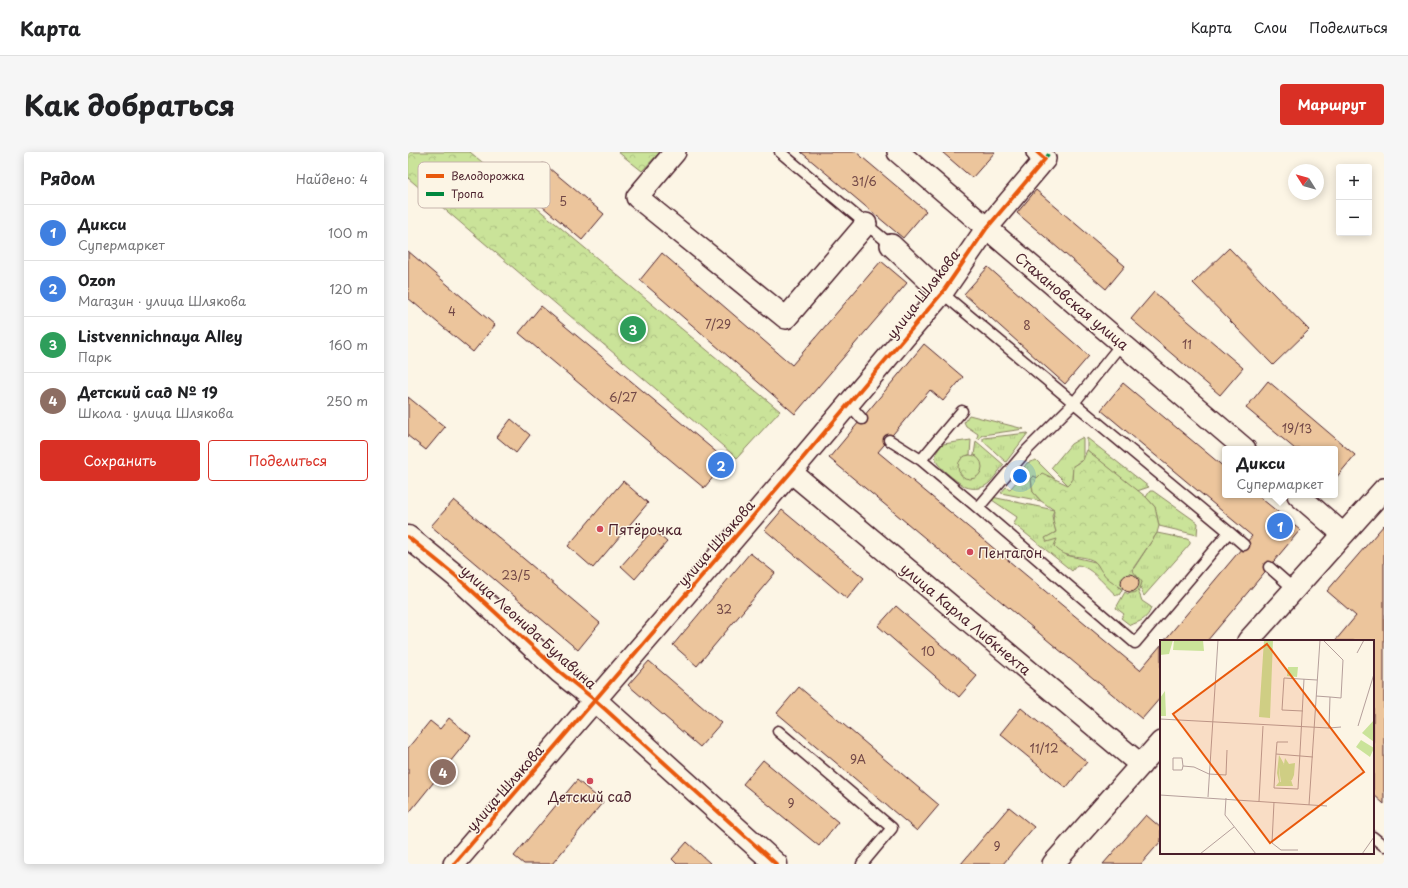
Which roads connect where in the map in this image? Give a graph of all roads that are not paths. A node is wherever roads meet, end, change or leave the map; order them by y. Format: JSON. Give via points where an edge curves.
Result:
{"nodes":[{"id":1,"x":675,"y":152,"type":"edge"},
{"id":2,"x":780,"y":152,"type":"edge"},
{"id":3,"x":898,"y":152,"type":"edge"},
{"id":4,"x":1044,"y":154,"type":"edge"},
{"id":5,"x":866,"y":224,"type":"junction"},
{"id":6,"x":986,"y":229,"type":"junction"},
{"id":7,"x":891,"y":245,"type":"joint"},
{"id":8,"x":942,"y":293,"type":"junction"},
{"id":9,"x":1122,"y":343,"type":"junction"},
{"id":10,"x":1073,"y":404,"type":"junction"},
{"id":11,"x":962,"y":411,"type":"dead end"},
{"id":12,"x":889,"y":440,"type":"dead end"},
{"id":13,"x":1242,"y":446,"type":"edge"},
{"id":14,"x":920,"y":460,"type":"junction"},
{"id":15,"x":791,"y":472,"type":"junction"},
{"id":16,"x":1384,"y":489,"type":"edge"},
{"id":17,"x":1301,"y":498,"type":"edge"},
{"id":18,"x":978,"y":508,"type":"junction"},
{"id":19,"x":1229,"y":532,"type":"junction"},
{"id":20,"x":1343,"y":534,"type":"junction"},
{"id":21,"x":408,"y":537,"type":"edge"},
{"id":22,"x":1244,"y":545,"type":"dead end"},
{"id":23,"x":1269,"y":567,"type":"dead end"},
{"id":24,"x":1294,"y":589,"type":"junction"},
{"id":25,"x":1249,"y":640,"type":"edge"},
{"id":26,"x":596,"y":700,"type":"junction"},
{"id":27,"x":778,"y":731,"type":"dead end"},
{"id":28,"x":1160,"y":743,"type":"edge"},
{"id":29,"x":1141,"y":765,"type":"junction"},
{"id":30,"x":1374,"y":838,"type":"edge"},
{"id":31,"x":1384,"y":846,"type":"edge"},
{"id":32,"x":454,"y":864,"type":"edge"},
{"id":33,"x":776,"y":864,"type":"edge"},
{"id":34,"x":862,"y":864,"type":"edge"},
{"id":35,"x":1053,"y":864,"type":"edge"}],
"edges":[{"from":1,"to":5,"type":"street","via":[[637,197],[786,318]]},
{"from":2,"to":5,"type":"lane"},
{"from":3,"to":6,"type":"street","name":"Стахановская улица"},
{"from":4,"to":6,"type":"street","name":"улица Шлякова"},
{"from":5,"to":7,"type":"lane"},
{"from":6,"to":8,"type":"street","name":"улица Шлякова"},
{"from":6,"to":9,"type":"street","name":"Стахановская улица"},
{"from":7,"to":8,"type":"street"},
{"from":8,"to":10,"type":"lane"},
{"from":8,"to":15,"type":"street","name":"улица Шлякова","via":[[855,411]]},
{"from":9,"to":10,"type":"lane"},
{"from":9,"to":13,"type":"street","name":"Стахановская улица"},
{"from":10,"to":18,"type":"lane","via":[[1019,459]]},
{"from":10,"to":19,"type":"lane"},
{"from":11,"to":14,"type":"lane"},
{"from":12,"to":14,"type":"lane"},
{"from":14,"to":18,"type":"lane"},
{"from":15,"to":26,"type":"street","name":"улица Шлякова"},
{"from":15,"to":29,"type":"street","name":"улица Карла Либкнехта"},
{"from":16,"to":20,"type":"street"},
{"from":17,"to":20,"type":"street"},
{"from":18,"to":19,"type":"lane","via":[[1135,643]]},
{"from":19,"to":22,"type":"lane"},
{"from":20,"to":24,"type":"street"},
{"from":21,"to":26,"type":"street","name":"улица Леонида Булавина","via":[[456,576],[560,672]]},
{"from":23,"to":24,"type":"lane"},
{"from":24,"to":25,"type":"street"},
{"from":26,"to":32,"type":"street","name":"улица Шлякова"},
{"from":26,"to":33,"type":"street","name":"улица Леонида Булавина"},
{"from":27,"to":34,"type":"lane","via":[[892,828]]},
{"from":28,"to":29,"type":"street"},
{"from":29,"to":35,"type":"street"},
{"from":30,"to":31,"type":"lane"}]}
